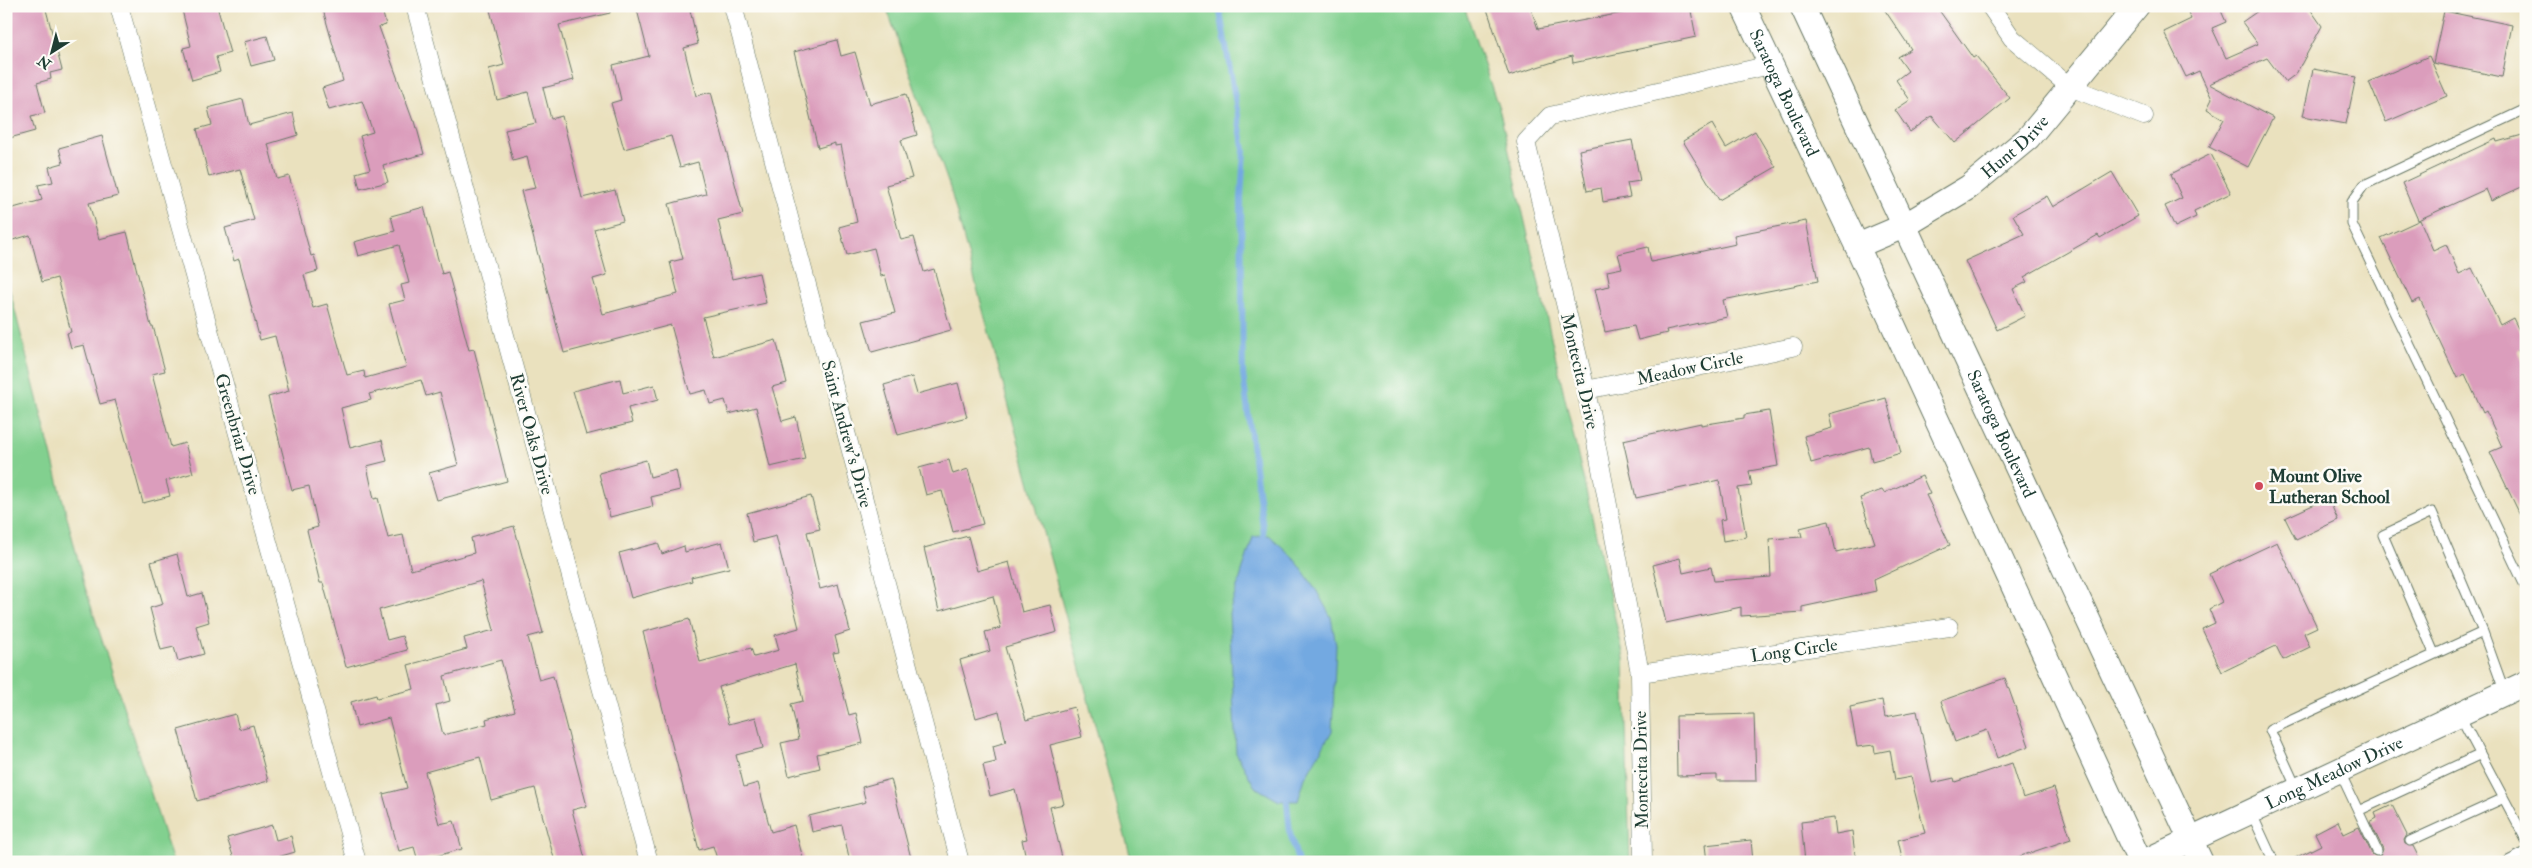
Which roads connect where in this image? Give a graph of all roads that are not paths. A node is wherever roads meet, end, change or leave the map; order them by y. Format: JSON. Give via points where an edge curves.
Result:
{"nodes":[{"id":1,"x":119,"y":6,"type":"edge"},
{"id":2,"x":415,"y":6,"type":"edge"},
{"id":3,"x":733,"y":6,"type":"edge"},
{"id":4,"x":1743,"y":6,"type":"edge"},
{"id":5,"x":1802,"y":6,"type":"edge"},
{"id":6,"x":1990,"y":6,"type":"edge"},
{"id":7,"x":2138,"y":6,"type":"edge"},
{"id":8,"x":1770,"y":65,"type":"junction"},
{"id":9,"x":2070,"y":86,"type":"junction"},
{"id":10,"x":2526,"y":109,"type":"edge"},
{"id":11,"x":2144,"y":116,"type":"dead end"},
{"id":12,"x":1904,"y":226,"type":"junction"},
{"id":13,"x":1857,"y":246,"type":"junction"},
{"id":14,"x":1793,"y":347,"type":"dead end"},
{"id":15,"x":1586,"y":390,"type":"junction"},
{"id":16,"x":2526,"y":588,"type":"edge"},
{"id":17,"x":1949,"y":627,"type":"dead end"},
{"id":18,"x":2483,"y":632,"type":"junction"},
{"id":19,"x":2434,"y":653,"type":"junction"},
{"id":20,"x":1640,"y":672,"type":"junction"},
{"id":21,"x":2516,"y":688,"type":"edge"},
{"id":22,"x":2458,"y":714,"type":"junction"},
{"id":23,"x":2479,"y":755,"type":"junction"},
{"id":24,"x":2339,"y":770,"type":"junction"},
{"id":25,"x":2297,"y":790,"type":"junction"},
{"id":26,"x":2502,"y":799,"type":"junction"},
{"id":27,"x":2250,"y":811,"type":"junction"},
{"id":28,"x":2358,"y":811,"type":"junction"},
{"id":29,"x":2191,"y":839,"type":"junction"},
{"id":30,"x":2526,"y":840,"type":"edge"},
{"id":31,"x":2410,"y":841,"type":"dead end"},
{"id":32,"x":2377,"y":851,"type":"dead end"},
{"id":33,"x":2526,"y":852,"type":"edge"},
{"id":34,"x":357,"y":862,"type":"edge"},
{"id":35,"x":649,"y":862,"type":"edge"},
{"id":36,"x":960,"y":862,"type":"edge"},
{"id":37,"x":1643,"y":862,"type":"edge"},
{"id":38,"x":2142,"y":862,"type":"edge"},
{"id":39,"x":2201,"y":862,"type":"edge"},
{"id":40,"x":2274,"y":862,"type":"edge"},
{"id":41,"x":2506,"y":862,"type":"edge"}],
"edges":[{"from":1,"to":34,"type":"street","name":"Greenbriar Drive"},
{"from":2,"to":35,"type":"street","name":"River Oaks Drive"},
{"from":3,"to":36,"type":"street","name":"Saint Andrew's Drive"},
{"from":4,"to":8,"type":"main road","name":"Saratoga Boulevard"},
{"from":5,"to":12,"type":"main road","name":"Saratoga Boulevard"},
{"from":6,"to":9,"type":"street","via":[[2012,38]]},
{"from":7,"to":9,"type":"main road","name":"Hunt Drive"},
{"from":8,"to":13,"type":"main road","name":"Saratoga Boulevard"},
{"from":8,"to":15,"type":"street","name":"Montecita Drive","via":[[1550,116],[1526,142]]},
{"from":9,"to":11,"type":"street"},
{"from":9,"to":12,"type":"main road","name":"Hunt Drive","via":[[2028,138],[1969,187]]},
{"from":10,"to":16,"type":"lane","via":[[2364,184],[2352,202],[2352,224]]},
{"from":12,"to":13,"type":"main road","name":"Hunt Drive"},
{"from":12,"to":29,"type":"main road","name":"Saratoga Boulevard"},
{"from":13,"to":38,"type":"main road","name":"Saratoga Boulevard"},
{"from":14,"to":15,"type":"street","name":"Meadow Circle"},
{"from":15,"to":20,"type":"street","name":"Montecita Drive"},
{"from":17,"to":20,"type":"street","name":"Long Circle"},
{"from":18,"to":19,"type":"lane"},
{"from":18,"to":19,"type":"lane","via":[[2432,512],[2382,535]]},
{"from":18,"to":21,"type":"lane"},
{"from":19,"to":25,"type":"lane","via":[[2270,730]]},
{"from":20,"to":37,"type":"street","name":"Montecita Drive"},
{"from":21,"to":22,"type":"main road","name":"Long Meadow Drive"},
{"from":22,"to":23,"type":"lane"},
{"from":22,"to":24,"type":"main road","name":"Long Meadow Drive"},
{"from":23,"to":26,"type":"lane"},
{"from":23,"to":28,"type":"lane"},
{"from":24,"to":25,"type":"main road","name":"Long Meadow Drive"},
{"from":24,"to":28,"type":"lane"},
{"from":25,"to":27,"type":"main road","name":"Long Meadow Drive"},
{"from":26,"to":30,"type":"lane"},
{"from":26,"to":31,"type":"lane"},
{"from":27,"to":29,"type":"main road","name":"Long Meadow Drive"},
{"from":27,"to":40,"type":"lane"},
{"from":28,"to":32,"type":"lane"},
{"from":29,"to":38,"type":"main road","name":"Long Meadow Drive"},
{"from":29,"to":39,"type":"main road","name":"Saratoga Boulevard"},
{"from":33,"to":41,"type":"lane"}]}
